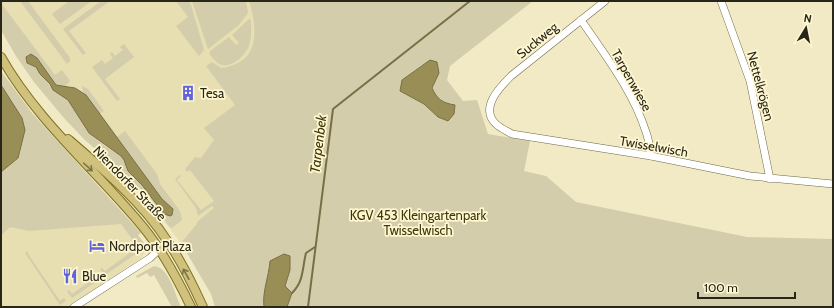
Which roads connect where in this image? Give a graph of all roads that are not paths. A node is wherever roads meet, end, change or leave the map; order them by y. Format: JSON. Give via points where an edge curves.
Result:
{"nodes":[{"id":1,"x":605,"y":1,"type":"edge"},
{"id":2,"x":721,"y":1,"type":"edge"},
{"id":3,"x":581,"y":20,"type":"junction"},
{"id":4,"x":1,"y":57,"type":"edge"},
{"id":5,"x":490,"y":103,"type":"joint"},
{"id":6,"x":53,"y":126,"type":"junction"},
{"id":7,"x":651,"y":156,"type":"junction"},
{"id":8,"x":770,"y":179,"type":"junction"},
{"id":9,"x":833,"y":184,"type":"edge"},
{"id":10,"x":168,"y":241,"type":"junction"},
{"id":11,"x":158,"y":250,"type":"junction"},
{"id":12,"x":74,"y":307,"type":"edge"},
{"id":13,"x":192,"y":307,"type":"edge"},
{"id":14,"x":203,"y":307,"type":"edge"}],
"edges":[{"from":1,"to":3,"type":"street","name":"Suckweg"},
{"from":2,"to":8,"type":"street","name":"Nettelkrögen","via":[[750,81]]},
{"from":3,"to":5,"type":"street","name":"Suckweg","via":[[511,76],[498,88]]},
{"from":3,"to":7,"type":"street","name":"Tarpenwiese","via":[[632,101],[646,132]]},
{"from":4,"to":6,"type":"main road","name":"Niendorfer Straße"},
{"from":5,"to":7,"type":"street","name":"Twisselwisch","via":[[495,124],[512,134]]},
{"from":6,"to":10,"type":"main road","name":"Niendorfer Straße","via":[[123,190]]},
{"from":6,"to":11,"type":"main road","name":"Niendorfer Straße","one_way":true,"via":[[144,228]]},
{"from":7,"to":8,"type":"street","name":"Twisselwisch"},
{"from":8,"to":9,"type":"street","name":"Twisselwisch"},
{"from":10,"to":11,"type":"street"},
{"from":14,"to":10,"type":"main road","name":"Niendorfer Straße","one_way":true},
{"from":11,"to":12,"type":"street","via":[[150,258]]},
{"from":11,"to":13,"type":"main road","name":"Niendorfer Straße"}]}
